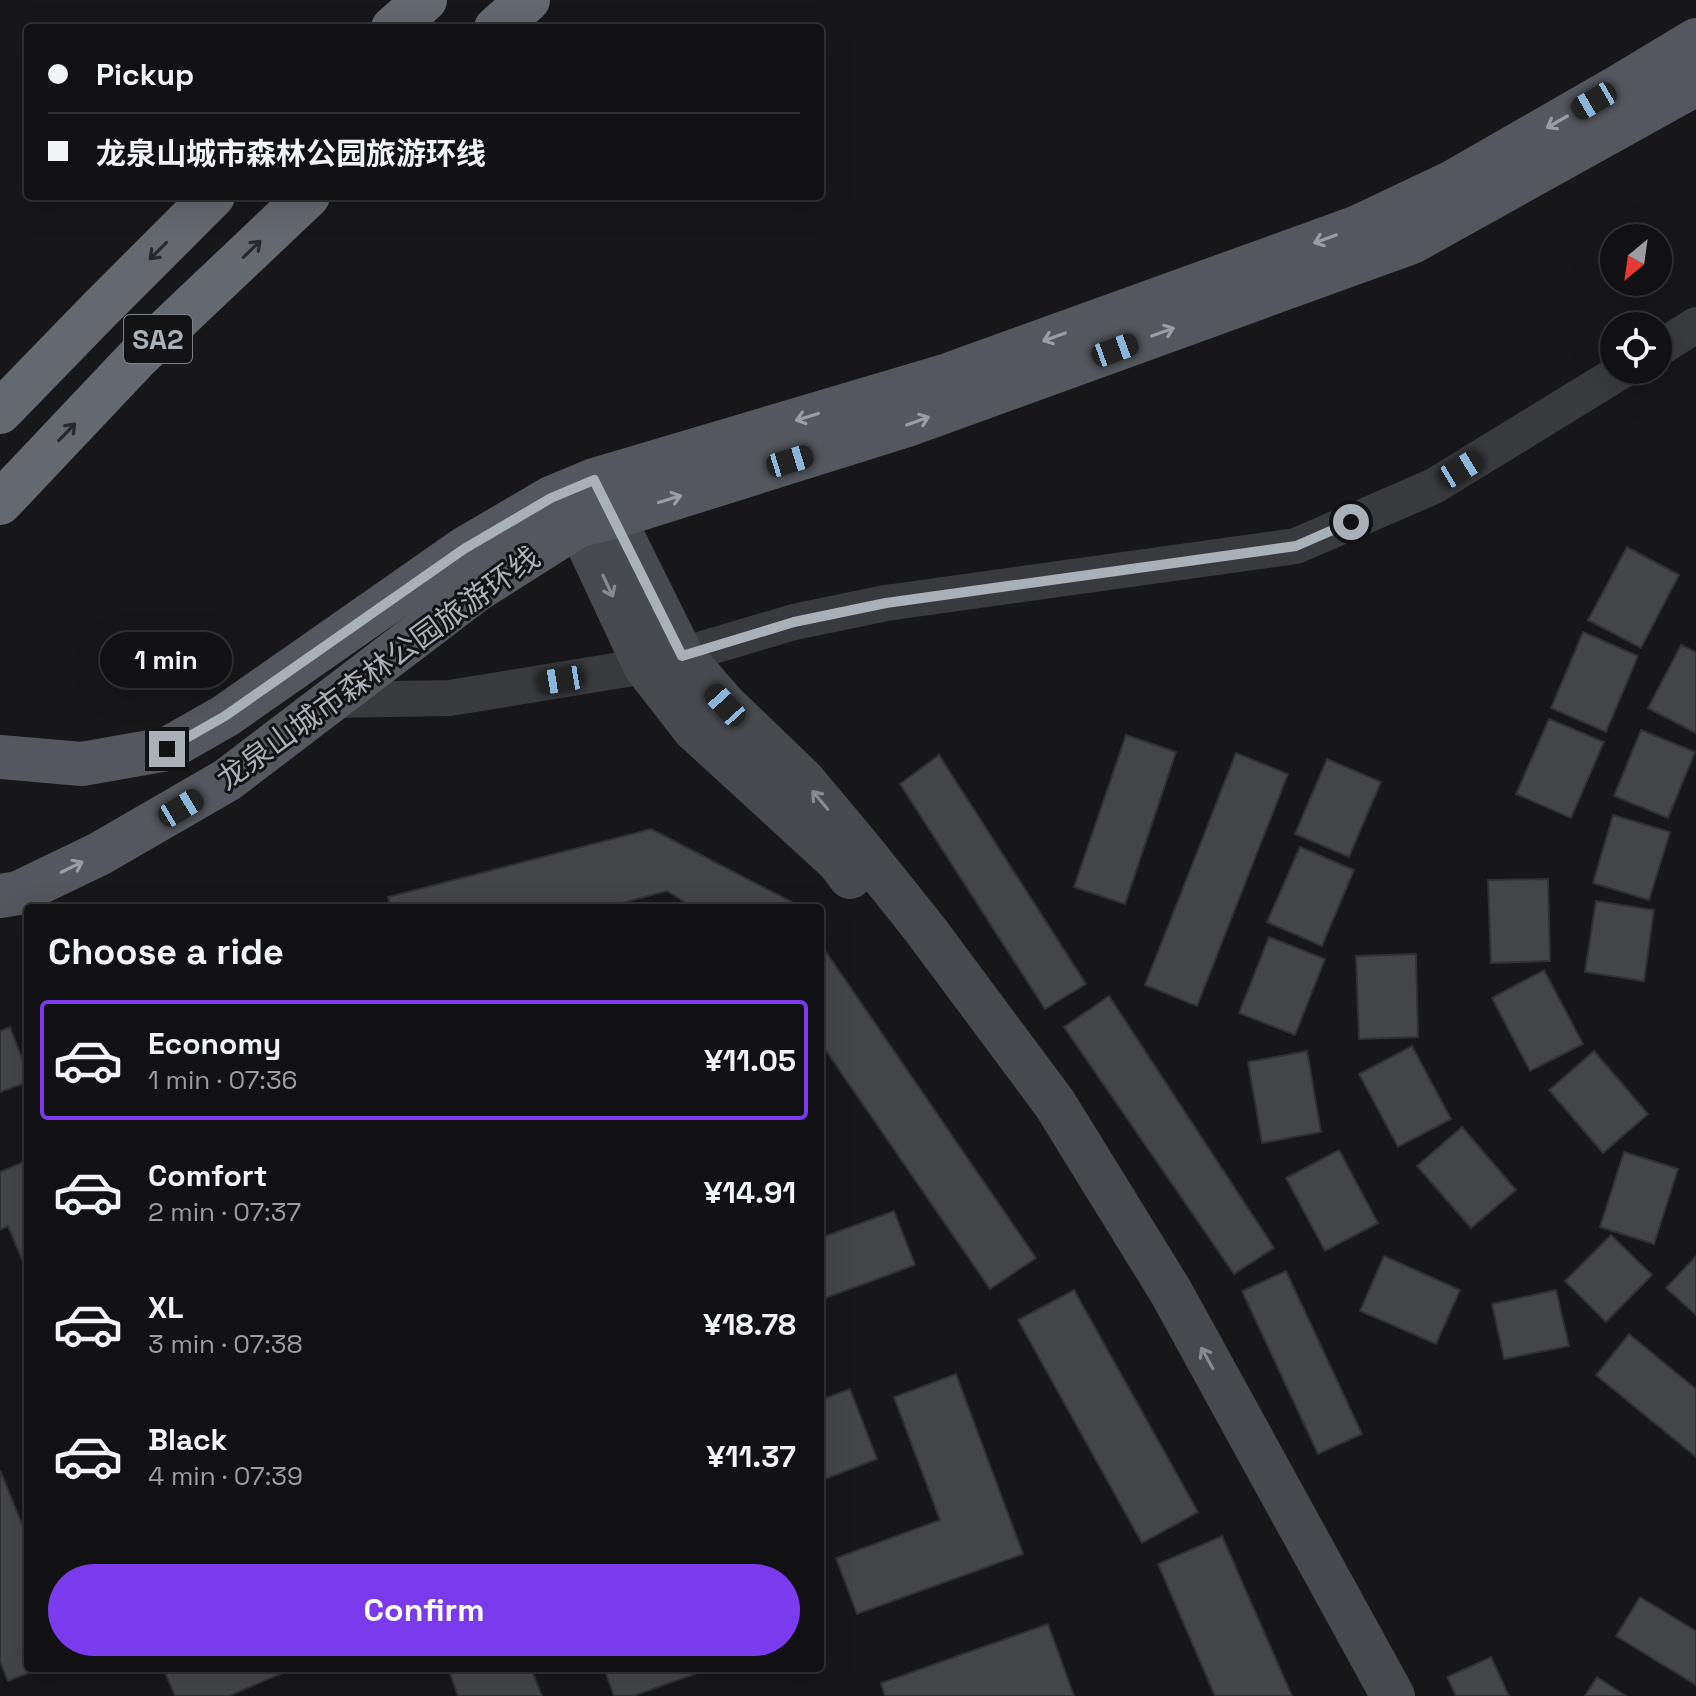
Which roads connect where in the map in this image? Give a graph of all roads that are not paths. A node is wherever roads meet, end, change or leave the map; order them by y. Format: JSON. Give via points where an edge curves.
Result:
{"nodes":[{"id":1,"x":425,"y":0,"type":"edge"},
{"id":2,"x":528,"y":0,"type":"edge"},
{"id":3,"x":398,"y":24,"type":"edge"},
{"id":4,"x":501,"y":24,"type":"edge"},
{"id":5,"x":1696,"y":40,"type":"edge"},
{"id":6,"x":1696,"y":84,"type":"edge"},
{"id":7,"x":209,"y":200,"type":"edge"},
{"id":8,"x":304,"y":200,"type":"edge"},
{"id":9,"x":1696,"y":325,"type":"edge"},
{"id":10,"x":1672,"y":340,"type":"edge"},
{"id":11,"x":1600,"y":384,"type":"edge"},
{"id":12,"x":0,"y":412,"type":"edge"},
{"id":13,"x":7,"y":496,"type":"edge"},
{"id":14,"x":584,"y":505,"type":"junction"},
{"id":15,"x":664,"y":661,"type":"junction"},
{"id":16,"x":330,"y":700,"type":"junction"},
{"id":17,"x":0,"y":757,"type":"edge"},
{"id":18,"x":0,"y":896,"type":"edge"},
{"id":19,"x":1363,"y":1696,"type":"edge"},
{"id":20,"x":1393,"y":1696,"type":"edge"}],
"edges":[{"from":1,"to":3,"type":"highway"},
{"from":2,"to":4,"type":"highway"},
{"from":5,"to":14,"type":"main road","name":"龙泉山城市森林公园旅游环线","one_way":true,"via":[[1451,183],[1358,227]]},
{"from":14,"to":6,"type":"main road","name":"龙泉山城市森林公园旅游环线","one_way":true,"via":[[907,425],[1412,242]]},
{"from":7,"to":12,"type":"highway","number":"SA2","one_way":true},
{"from":13,"to":8,"type":"highway","number":"SA2","one_way":true,"via":[[138,357]]},
{"from":9,"to":10,"type":"street"},
{"from":11,"to":15,"type":"street","via":[[1434,486],[1296,546],[886,603],[794,622]]},
{"from":14,"to":15,"type":"street"},
{"from":14,"to":16,"type":"main road","name":"龙泉山城市森林公园旅游环线"},
{"from":14,"to":17,"type":"main road","name":"龙泉山城市森林公园旅游环线","via":[[464,549],[225,716],[167,749],[82,764]]},
{"from":15,"to":16,"type":"street","via":[[450,698]]},
{"from":15,"to":19,"type":"street","via":[[694,729],[839,862],[1027,1108],[1262,1510]]},
{"from":20,"to":15,"type":"street","one_way":true,"via":[[1171,1292],[1055,1104],[924,928],[804,781],[725,705]]},
{"from":18,"to":16,"type":"main road","name":"龙泉山城市森林公园旅游环线","one_way":true,"via":[[18,893],[158,822],[227,780]]}]}
